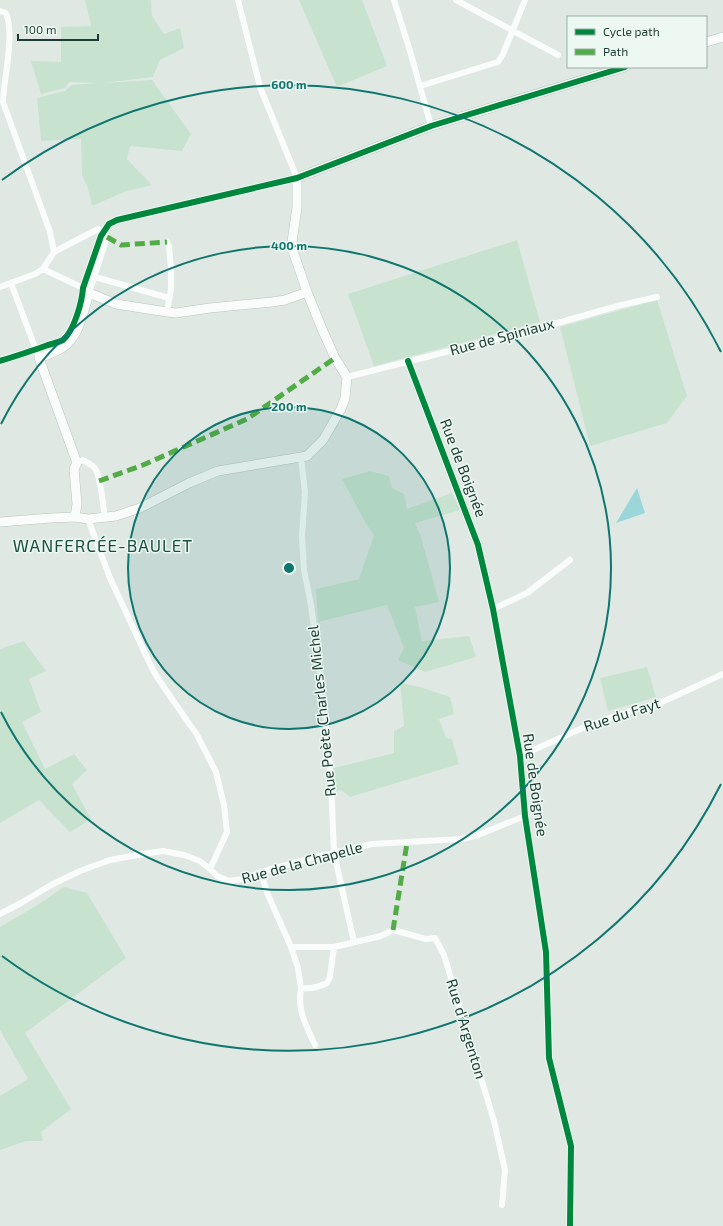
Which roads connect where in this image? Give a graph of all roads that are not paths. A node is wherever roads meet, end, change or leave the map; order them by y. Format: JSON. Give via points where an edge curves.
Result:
{"nodes":[{"id":1,"x":238,"y":0,"type":"edge"},
{"id":2,"x":394,"y":0,"type":"edge"},
{"id":3,"x":456,"y":0,"type":"edge"},
{"id":4,"x":525,"y":0,"type":"edge"},
{"id":5,"x":0,"y":11,"type":"edge"},
{"id":6,"x":512,"y":31,"type":"junction"},
{"id":7,"x":723,"y":37,"type":"edge"},
{"id":8,"x":707,"y":42,"type":"edge"},
{"id":9,"x":558,"y":55,"type":"dead end"},
{"id":10,"x":621,"y":68,"type":"edge"},
{"id":11,"x":420,"y":86,"type":"junction"},
{"id":12,"x":430,"y":126,"type":"junction"},
{"id":13,"x":297,"y":178,"type":"junction"},
{"id":14,"x":167,"y":242,"type":"dead end"},
{"id":15,"x":54,"y":252,"type":"junction"},
{"id":16,"x":43,"y":269,"type":"junction"},
{"id":17,"x":95,"y":277,"type":"junction"},
{"id":18,"x":11,"y":282,"type":"junction"},
{"id":19,"x":0,"y":287,"type":"edge"},
{"id":20,"x":307,"y":292,"type":"junction"},
{"id":21,"x":89,"y":293,"type":"junction"},
{"id":22,"x":657,"y":297,"type":"dead end"},
{"id":23,"x":169,"y":298,"type":"junction"},
{"id":24,"x":167,"y":312,"type":"junction"},
{"id":25,"x":39,"y":358,"type":"junction"},
{"id":26,"x":408,"y":361,"type":"junction"},
{"id":27,"x":347,"y":377,"type":"junction"},
{"id":28,"x":302,"y":458,"type":"junction"},
{"id":29,"x":77,"y":463,"type":"junction"},
{"id":30,"x":75,"y":517,"type":"junction"},
{"id":31,"x":105,"y":518,"type":"junction"},
{"id":32,"x":88,"y":519,"type":"junction"},
{"id":33,"x":2,"y":522,"type":"edge"},
{"id":34,"x":570,"y":560,"type":"dead end"},
{"id":35,"x":493,"y":609,"type":"junction"},
{"id":36,"x":723,"y":674,"type":"edge"},
{"id":37,"x":520,"y":756,"type":"junction"},
{"id":38,"x":525,"y":816,"type":"junction"},
{"id":39,"x":334,"y":853,"type":"junction"},
{"id":40,"x":210,"y":868,"type":"junction"},
{"id":41,"x":261,"y":873,"type":"junction"},
{"id":42,"x":0,"y":914,"type":"edge"},
{"id":43,"x":354,"y":942,"type":"junction"},
{"id":44,"x":291,"y":947,"type":"junction"},
{"id":45,"x":334,"y":947,"type":"junction"},
{"id":46,"x":301,"y":988,"type":"junction"},
{"id":47,"x":315,"y":1045,"type":"dead end"},
{"id":48,"x":502,"y":1205,"type":"dead end"},
{"id":49,"x":570,"y":1226,"type":"edge"}],
"edges":[{"from":1,"to":13,"type":"street","via":[[260,87]]},
{"from":2,"to":11,"type":"street"},
{"from":3,"to":6,"type":"street"},
{"from":4,"to":6,"type":"street"},
{"from":5,"to":15,"type":"street","via":[[6,13],[10,24],[3,102],[50,232]]},
{"from":6,"to":9,"type":"street"},
{"from":6,"to":11,"type":"street","via":[[498,62]]},
{"from":7,"to":8,"type":"main road"},
{"from":10,"to":12,"type":"main road"},
{"from":11,"to":12,"type":"street"},
{"from":12,"to":13,"type":"main road"},
{"from":13,"to":20,"type":"main road","via":[[293,247]]},
{"from":14,"to":23,"type":"street","via":[[171,268]]},
{"from":15,"to":16,"type":"street"},
{"from":15,"to":17,"type":"street","via":[[92,230],[98,228],[104,231],[107,237]]},
{"from":16,"to":18,"type":"street"},
{"from":16,"to":21,"type":"street"},
{"from":17,"to":21,"type":"street"},
{"from":17,"to":23,"type":"street"},
{"from":18,"to":19,"type":"street"},
{"from":18,"to":25,"type":"street"},
{"from":20,"to":24,"type":"main road","via":[[285,300]]},
{"from":20,"to":27,"type":"main road","via":[[335,358]]},
{"from":21,"to":24,"type":"main road","via":[[116,304]]},
{"from":21,"to":25,"type":"main road","via":[[73,336],[63,347]]},
{"from":22,"to":26,"type":"street","name":"Rue de Spiniaux"},
{"from":23,"to":24,"type":"street"},
{"from":25,"to":29,"type":"main road"},
{"from":26,"to":27,"type":"street","name":"Rue de Spiniaux"},
{"from":26,"to":35,"type":"street","name":"Rue de Boignée","via":[[478,545]]},
{"from":27,"to":28,"type":"main road","via":[[345,398],[335,421],[323,440]]},
{"from":28,"to":31,"type":"main road","via":[[218,471],[140,508]]},
{"from":28,"to":39,"type":"street","name":"Rue Poète Charles Michel","via":[[305,492],[302,536],[304,570],[323,695],[331,779]]},
{"from":29,"to":30,"type":"main road","via":[[74,469],[77,504]]},
{"from":29,"to":31,"type":"street","via":[[83,460],[96,471]]},
{"from":30,"to":32,"type":"main road"},
{"from":30,"to":33,"type":"main road"},
{"from":31,"to":32,"type":"main road"},
{"from":32,"to":40,"type":"street","via":[[110,578],[150,664],[196,733],[216,772],[227,832]]},
{"from":34,"to":35,"type":"street","via":[[527,593]]},
{"from":35,"to":37,"type":"street","name":"Rue de Boignée"},
{"from":36,"to":37,"type":"street","name":"Rue du Fayt","via":[[660,703],[587,726]]},
{"from":37,"to":38,"type":"street","name":"Rue de Boignée"},
{"from":38,"to":39,"type":"street","name":"Rue de la Chapelle","via":[[462,839],[372,844]]},
{"from":38,"to":49,"type":"street","name":"Rue de Boignée","via":[[546,952],[550,1058],[570,1146]]},
{"from":39,"to":41,"type":"street","name":"Rue de la Chapelle"},
{"from":39,"to":43,"type":"street","name":"Rue Poète Charles Michel"},
{"from":40,"to":41,"type":"street","name":"Rue de la Chapelle","via":[[218,876],[229,881]]},
{"from":40,"to":42,"type":"street","name":"Rue de la Chapelle","via":[[184,854],[163,851],[110,860],[51,884]]},
{"from":41,"to":44,"type":"street"},
{"from":43,"to":45,"type":"street"},
{"from":43,"to":48,"type":"street","name":"Rue d'Argenton","via":[[381,936],[393,930],[426,939],[436,938],[444,955],[494,1121],[505,1170]]},
{"from":44,"to":45,"type":"street"},
{"from":44,"to":46,"type":"street"},
{"from":45,"to":46,"type":"street","via":[[327,983]]},
{"from":46,"to":47,"type":"street","via":[[301,1014]]}]}
